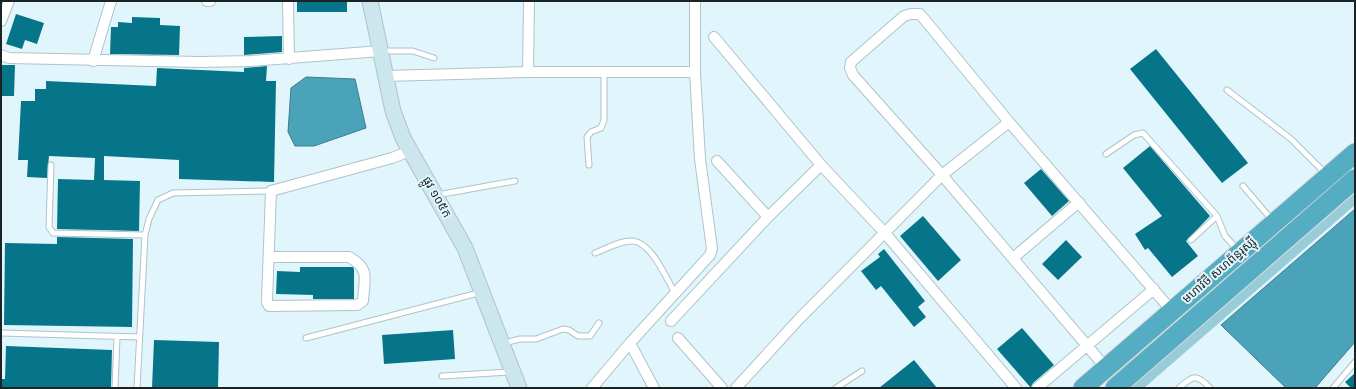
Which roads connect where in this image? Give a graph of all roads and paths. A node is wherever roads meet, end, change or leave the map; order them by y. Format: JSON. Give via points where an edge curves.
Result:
{"nodes":[{"id":1,"x":9,"y":1,"type":"edge"},
{"id":2,"x":111,"y":1,"type":"edge"},
{"id":3,"x":207,"y":1,"type":"edge"},
{"id":4,"x":210,"y":1,"type":"edge"},
{"id":5,"x":288,"y":1,"type":"edge"},
{"id":6,"x":370,"y":1,"type":"edge"},
{"id":7,"x":529,"y":1,"type":"edge"},
{"id":8,"x":696,"y":1,"type":"edge"},
{"id":9,"x":1,"y":21,"type":"edge"},
{"id":10,"x":714,"y":37,"type":"dead end"},
{"id":11,"x":380,"y":51,"type":"junction"},
{"id":12,"x":1,"y":55,"type":"edge"},
{"id":13,"x":289,"y":58,"type":"junction"},
{"id":14,"x":434,"y":58,"type":"dead end"},
{"id":15,"x":93,"y":61,"type":"junction"},
{"id":16,"x":528,"y":72,"type":"junction"},
{"id":17,"x":604,"y":72,"type":"junction"},
{"id":18,"x":695,"y":72,"type":"junction"},
{"id":19,"x":386,"y":76,"type":"junction"},
{"id":20,"x":1228,"y":90,"type":"dead end"},
{"id":21,"x":1009,"y":122,"type":"junction"},
{"id":22,"x":410,"y":151,"type":"junction"},
{"id":23,"x":1355,"y":153,"type":"edge"},
{"id":24,"x":1106,"y":154,"type":"dead end"},
{"id":25,"x":717,"y":161,"type":"dead end"},
{"id":26,"x":51,"y":165,"type":"dead end"},
{"id":27,"x":589,"y":165,"type":"dead end"},
{"id":28,"x":821,"y":165,"type":"junction"},
{"id":29,"x":942,"y":175,"type":"junction"},
{"id":30,"x":1328,"y":176,"type":"junction"},
{"id":31,"x":1355,"y":179,"type":"edge"},
{"id":32,"x":514,"y":181,"type":"dead end"},
{"id":33,"x":1243,"y":186,"type":"dead end"},
{"id":34,"x":271,"y":191,"type":"junction"},
{"id":35,"x":436,"y":195,"type":"junction"},
{"id":36,"x":1079,"y":202,"type":"junction"},
{"id":37,"x":1217,"y":216,"type":"junction"},
{"id":38,"x":768,"y":217,"type":"junction"},
{"id":39,"x":1274,"y":222,"type":"junction"},
{"id":40,"x":884,"y":232,"type":"junction"},
{"id":41,"x":145,"y":236,"type":"junction"},
{"id":42,"x":1191,"y":240,"type":"dead end"},
{"id":43,"x":1240,"y":252,"type":"junction"},
{"id":44,"x":595,"y":253,"type":"dead end"},
{"id":45,"x":269,"y":257,"type":"junction"},
{"id":46,"x":1013,"y":258,"type":"junction"},
{"id":47,"x":1154,"y":289,"type":"junction"},
{"id":48,"x":482,"y":292,"type":"junction"},
{"id":49,"x":675,"y":293,"type":"junction"},
{"id":50,"x":1172,"y":311,"type":"junction"},
{"id":51,"x":671,"y":321,"type":"dead end"},
{"id":52,"x":599,"y":323,"type":"dead end"},
{"id":53,"x":1,"y":333,"type":"edge"},
{"id":54,"x":117,"y":337,"type":"junction"},
{"id":55,"x":139,"y":337,"type":"junction"},
{"id":56,"x":306,"y":338,"type":"dead end"},
{"id":57,"x":678,"y":338,"type":"dead end"},
{"id":58,"x":502,"y":343,"type":"junction"},
{"id":59,"x":630,"y":343,"type":"junction"},
{"id":60,"x":1087,"y":345,"type":"junction"},
{"id":61,"x":1355,"y":362,"type":"edge"},
{"id":62,"x":1106,"y":368,"type":"junction"},
{"id":63,"x":862,"y":370,"type":"dead end"},
{"id":64,"x":513,"y":372,"type":"junction"},
{"id":65,"x":442,"y":376,"type":"dead end"},
{"id":66,"x":115,"y":388,"type":"edge"},
{"id":67,"x":137,"y":388,"type":"edge"},
{"id":68,"x":519,"y":388,"type":"edge"},
{"id":69,"x":592,"y":388,"type":"edge"},
{"id":70,"x":654,"y":388,"type":"edge"},
{"id":71,"x":722,"y":388,"type":"edge"},
{"id":72,"x":736,"y":388,"type":"edge"},
{"id":73,"x":836,"y":388,"type":"edge"},
{"id":74,"x":1016,"y":388,"type":"edge"},
{"id":75,"x":1037,"y":388,"type":"edge"},
{"id":76,"x":1083,"y":388,"type":"edge"},
{"id":77,"x":1115,"y":388,"type":"edge"},
{"id":78,"x":1179,"y":388,"type":"edge"},
{"id":79,"x":1210,"y":388,"type":"edge"},
{"id":80,"x":1333,"y":388,"type":"edge"}],
"edges":[{"from":1,"to":9,"type":"street"},
{"from":2,"to":15,"type":"street"},
{"from":3,"to":4,"type":"street"},
{"from":5,"to":13,"type":"street"},
{"from":6,"to":11,"type":"main road","name":"ផ្លូវ ១០៥ក"},
{"from":7,"to":16,"type":"street"},
{"from":8,"to":18,"type":"street"},
{"from":10,"to":28,"type":"street"},
{"from":11,"to":13,"type":"street"},
{"from":11,"to":14,"type":"lane","via":[[413,51]]},
{"from":11,"to":19,"type":"main road","name":"ផ្លូវ ១០៥ក"},
{"from":12,"to":15,"type":"street","via":[[10,58]]},
{"from":13,"to":15,"type":"street","via":[[200,62]]},
{"from":16,"to":17,"type":"street"},
{"from":16,"to":19,"type":"street"},
{"from":17,"to":18,"type":"street"},
{"from":17,"to":27,"type":"lane","via":[[604,120],[601,128],[587,137]]},
{"from":18,"to":49,"type":"street","via":[[703,193],[712,249],[710,255]]},
{"from":19,"to":22,"type":"main road","name":"ផ្លូវ ១០៥ក","via":[[393,111]]},
{"from":20,"to":30,"type":"lane","via":[[1291,139]]},
{"from":21,"to":29,"type":"street"},
{"from":21,"to":29,"type":"street","via":[[920,14],[904,16],[851,62],[850,68],[853,75]]},
{"from":21,"to":36,"type":"street"},
{"from":22,"to":34,"type":"street"},
{"from":22,"to":35,"type":"main road","name":"ផ្លូវ ១០៥ក"},
{"from":23,"to":30,"type":"highway","name":"មហាវិថី សហព័ន្ធរុស្ស៊ី"},
{"from":24,"to":37,"type":"lane","via":[[1134,135],[1143,133]]},
{"from":25,"to":38,"type":"street"},
{"from":26,"to":41,"type":"lane","via":[[49,227],[53,233]]},
{"from":28,"to":38,"type":"street"},
{"from":28,"to":40,"type":"street"},
{"from":29,"to":40,"type":"street"},
{"from":29,"to":46,"type":"street"},
{"from":30,"to":39,"type":"highway","name":"មហាវិថី សហព័ន្ធរុស្ស៊ី"},
{"from":31,"to":77,"type":"highway","name":"មហាវិថី សហព័ន្ធរុស្ស៊ី"},
{"from":32,"to":35,"type":"lane"},
{"from":33,"to":39,"type":"lane"},
{"from":34,"to":41,"type":"lane","via":[[173,193],[158,200],[149,219]]},
{"from":34,"to":45,"type":"street"},
{"from":35,"to":48,"type":"main road","name":"ផ្លូវ ១០៥ក","via":[[465,248]]},
{"from":36,"to":46,"type":"street"},
{"from":36,"to":47,"type":"street"},
{"from":37,"to":42,"type":"lane"},
{"from":37,"to":43,"type":"lane","via":[[1225,236]]},
{"from":38,"to":51,"type":"street"},
{"from":39,"to":43,"type":"highway","name":"មហាវិថី សហព័ន្ធរុស្ស៊ី"},
{"from":40,"to":72,"type":"street"},
{"from":40,"to":74,"type":"street"},
{"from":41,"to":55,"type":"lane"},
{"from":43,"to":50,"type":"highway","name":"មហាវិថី សហព័ន្ធរុស្ស៊ី"},
{"from":44,"to":49,"type":"lane","via":[[624,242],[641,243],[651,252]]},
{"from":45,"to":45,"type":"street","via":[[269,306],[356,305],[363,301],[365,271],[360,263],[349,257]]},
{"from":46,"to":60,"type":"street"},
{"from":47,"to":50,"type":"street"},
{"from":47,"to":60,"type":"street"},
{"from":48,"to":56,"type":"lane"},
{"from":48,"to":58,"type":"main road","name":"ផ្លូវ ១០៥ក"},
{"from":49,"to":59,"type":"street"},
{"from":50,"to":62,"type":"highway","name":"មហាវិថី សហព័ន្ធរុស្ស៊ី"},
{"from":52,"to":58,"type":"lane","via":[[590,336],[578,336],[569,330],[563,330],[536,339]]},
{"from":53,"to":54,"type":"lane"},
{"from":54,"to":55,"type":"lane"},
{"from":54,"to":66,"type":"lane"},
{"from":55,"to":67,"type":"lane"},
{"from":57,"to":71,"type":"street"},
{"from":58,"to":64,"type":"main road","name":"ផ្លូវ ១០៥ក"},
{"from":59,"to":69,"type":"street"},
{"from":59,"to":70,"type":"street"},
{"from":60,"to":62,"type":"street"},
{"from":60,"to":75,"type":"street"},
{"from":61,"to":80,"type":"lane"},
{"from":62,"to":76,"type":"highway","name":"មហាវិថី សហព័ន្ធរុស្ស៊ី"},
{"from":63,"to":73,"type":"lane"},
{"from":64,"to":65,"type":"lane"},
{"from":64,"to":68,"type":"main road","name":"ផ្លូវ ១០៥ក"},
{"from":78,"to":79,"type":"lane","via":[[1195,377],[1202,379]]}]}
